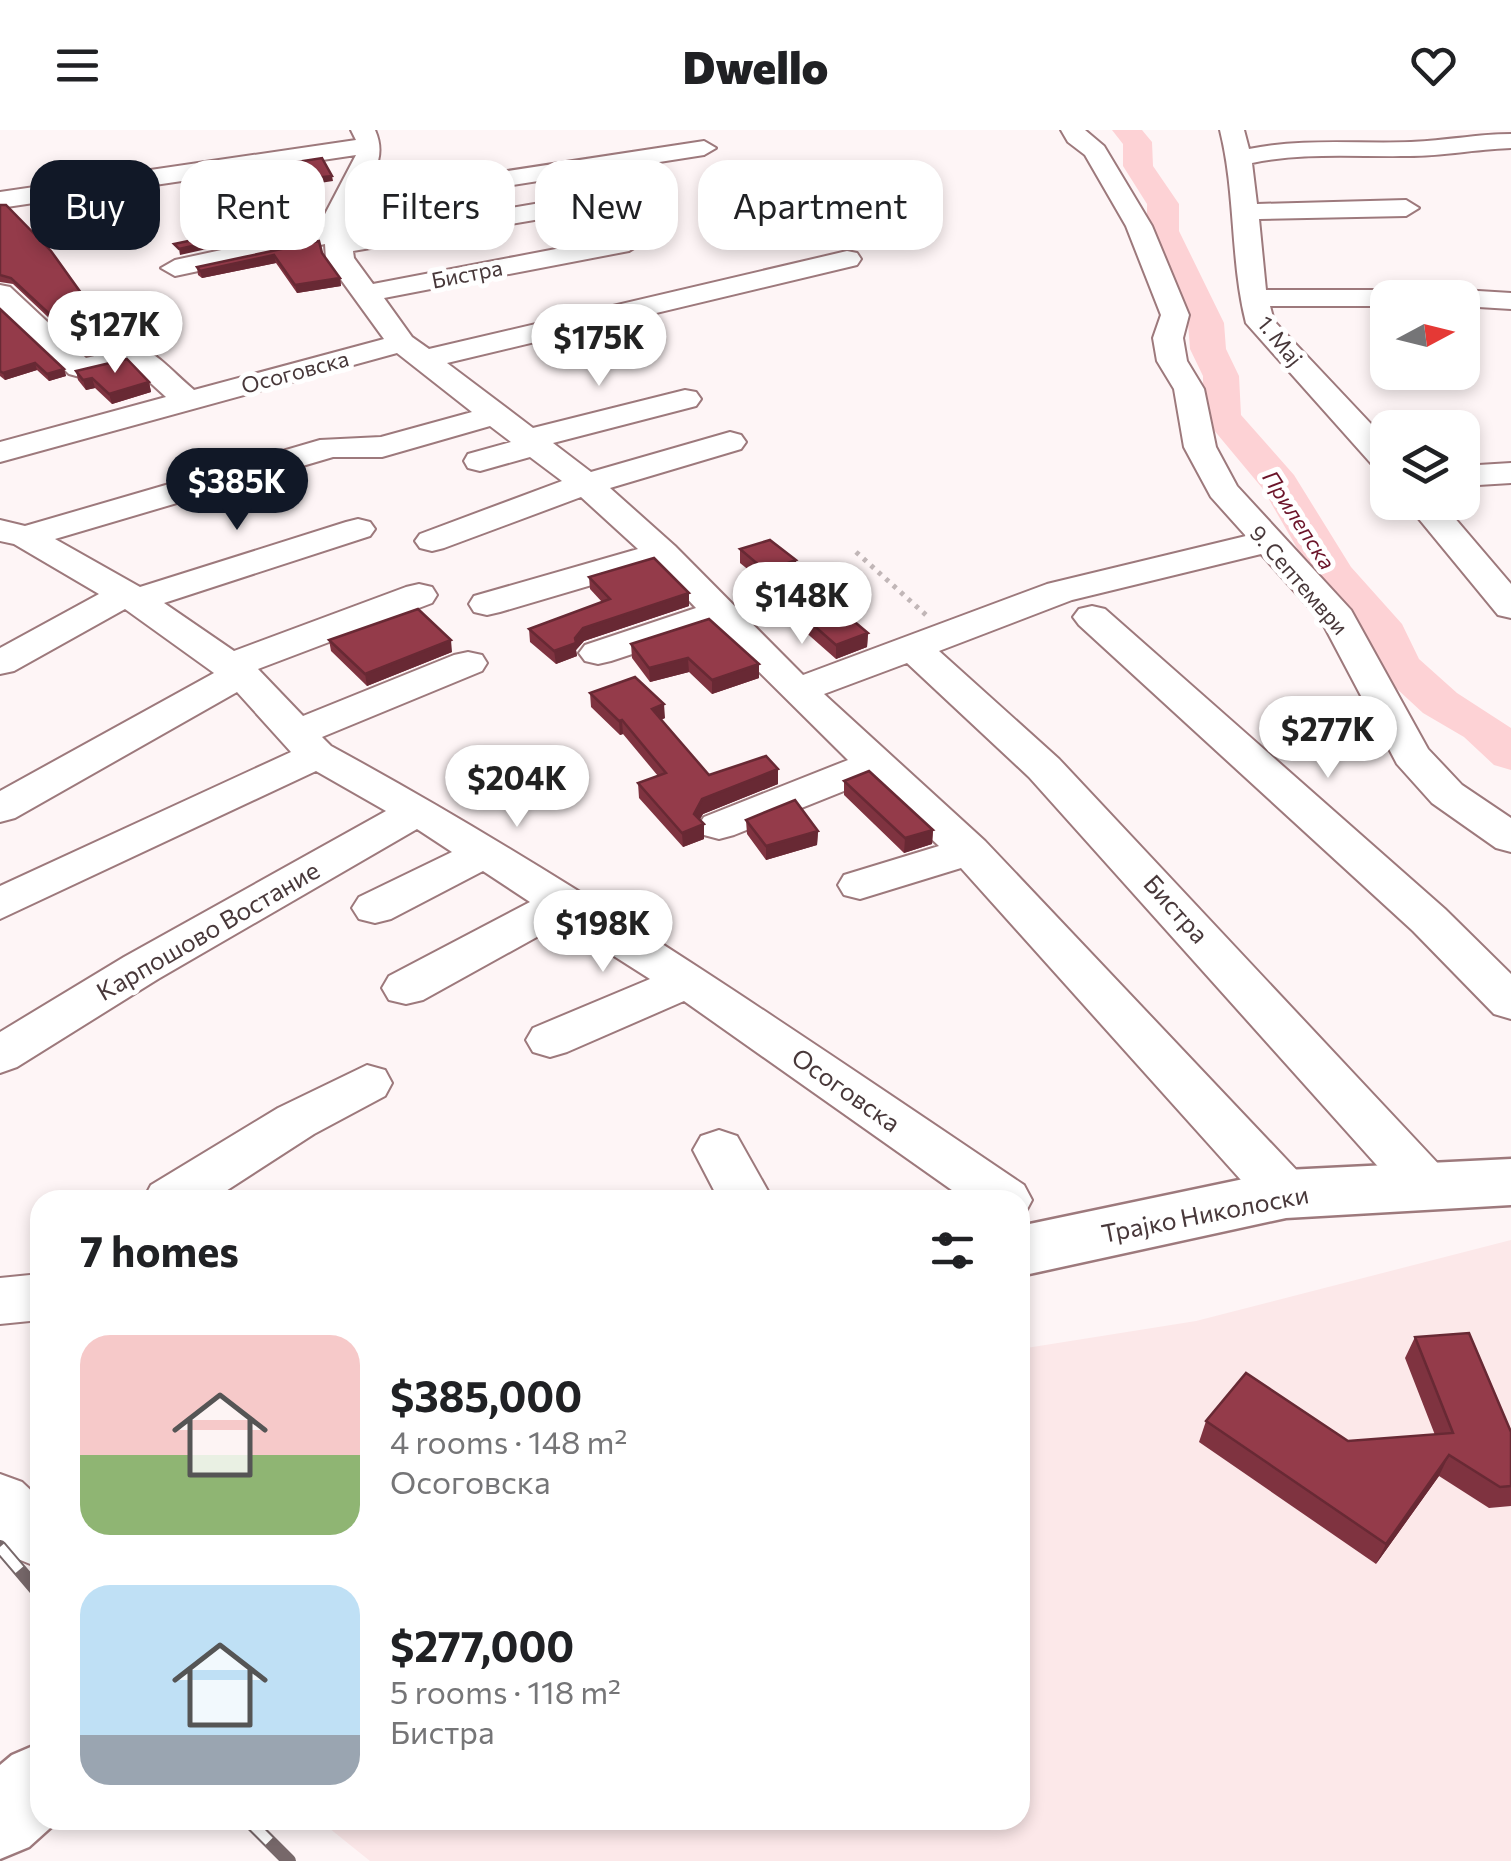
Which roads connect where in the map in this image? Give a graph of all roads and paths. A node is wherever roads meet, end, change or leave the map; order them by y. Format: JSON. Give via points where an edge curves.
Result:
{"nodes":[{"id":1,"x":1073,"y":130,"type":"edge"},
{"id":2,"x":367,"y":138,"type":"edge"},
{"id":3,"x":1511,"y":141,"type":"edge"},
{"id":4,"x":1236,"y":144,"type":"edge"},
{"id":5,"x":704,"y":148,"type":"dead end"},
{"id":6,"x":0,"y":200,"type":"edge"},
{"id":7,"x":1406,"y":208,"type":"dead end"},
{"id":8,"x":535,"y":210,"type":"edge"},
{"id":9,"x":1247,"y":212,"type":"junction"},
{"id":10,"x":339,"y":227,"type":"junction"},
{"id":11,"x":592,"y":250,"type":"edge"},
{"id":12,"x":848,"y":259,"type":"dead end"},
{"id":13,"x":175,"y":268,"type":"dead end"},
{"id":14,"x":0,"y":293,"type":"edge"},
{"id":15,"x":363,"y":294,"type":"junction"},
{"id":16,"x":1370,"y":298,"type":"edge"},
{"id":17,"x":1480,"y":299,"type":"edge"},
{"id":18,"x":1253,"y":300,"type":"junction"},
{"id":19,"x":1511,"y":301,"type":"edge"},
{"id":20,"x":414,"y":351,"type":"junction"},
{"id":21,"x":685,"y":399,"type":"dead end"},
{"id":22,"x":188,"y":401,"type":"junction"},
{"id":23,"x":498,"y":414,"type":"junction"},
{"id":24,"x":533,"y":442,"type":"junction"},
{"id":25,"x":730,"y":442,"type":"dead end"},
{"id":26,"x":1370,"y":442,"type":"edge"},
{"id":27,"x":0,"y":452,"type":"edge"},
{"id":28,"x":480,"y":461,"type":"dead end"},
{"id":29,"x":1511,"y":472,"type":"edge"},
{"id":30,"x":1480,"y":475,"type":"edge"},
{"id":31,"x":586,"y":484,"type":"junction"},
{"id":32,"x":1441,"y":520,"type":"edge"},
{"id":33,"x":358,"y":529,"type":"dead end"},
{"id":34,"x":13,"y":534,"type":"edge"},
{"id":35,"x":432,"y":540,"type":"dead end"},
{"id":36,"x":1266,"y":542,"type":"junction"},
{"id":37,"x":856,"y":552,"type":"dead end"},
{"id":38,"x":663,"y":553,"type":"junction"},
{"id":39,"x":1497,"y":574,"type":"edge"},
{"id":40,"x":419,"y":594,"type":"dead end"},
{"id":41,"x":131,"y":597,"type":"junction"},
{"id":42,"x":487,"y":604,"type":"dead end"},
{"id":43,"x":1511,"y":607,"type":"edge"},
{"id":44,"x":721,"y":612,"type":"junction"},
{"id":45,"x":1092,"y":617,"type":"dead end"},
{"id":46,"x":929,"y":639,"type":"junction"},
{"id":47,"x":598,"y":652,"type":"dead end"},
{"id":48,"x":0,"y":663,"type":"edge"},
{"id":49,"x":468,"y":663,"type":"dead end"},
{"id":50,"x":236,"y":670,"type":"junction"},
{"id":51,"x":797,"y":691,"type":"junction"},
{"id":52,"x":307,"y":744,"type":"junction"},
{"id":53,"x":874,"y":764,"type":"junction"},
{"id":54,"x":0,"y":809,"type":"edge"},
{"id":55,"x":418,"y":811,"type":"junction"},
{"id":56,"x":719,"y":826,"type":"dead end"},
{"id":57,"x":1511,"y":838,"type":"edge"},
{"id":58,"x":970,"y":851,"type":"junction"},
{"id":59,"x":484,"y":853,"type":"junction"},
{"id":60,"x":860,"y":885,"type":"dead end"},
{"id":61,"x":563,"y":903,"type":"junction"},
{"id":62,"x":0,"y":904,"type":"edge"},
{"id":63,"x":375,"y":908,"type":"dead end"},
{"id":64,"x":688,"y":981,"type":"junction"},
{"id":65,"x":406,"y":988,"type":"dead end"},
{"id":66,"x":1511,"y":1002,"type":"edge"},
{"id":67,"x":550,"y":1040,"type":"dead end"},
{"id":68,"x":0,"y":1055,"type":"edge"},
{"id":69,"x":366,"y":1083,"type":"dead end"},
{"id":70,"x":718,"y":1150,"type":"dead end"},
{"id":71,"x":1511,"y":1182,"type":"edge"},
{"id":72,"x":1427,"y":1186,"type":"junction"},
{"id":73,"x":186,"y":1190,"type":"edge"},
{"id":74,"x":740,"y":1190,"type":"edge"},
{"id":75,"x":990,"y":1190,"type":"edge"},
{"id":76,"x":1286,"y":1194,"type":"junction"},
{"id":77,"x":1034,"y":1234,"type":"edge"},
{"id":78,"x":0,"y":1502,"type":"edge"},
{"id":79,"x":30,"y":1530,"type":"edge"},
{"id":80,"x":30,"y":1792,"type":"edge"},
{"id":81,"x":0,"y":1818,"type":"edge"}],
"edges":[{"from":1,"to":36,"type":"street","name":"9. Септември","via":[[1094,151],[1139,226],[1176,316],[1168,338],[1172,361],[1189,389],[1200,447],[1223,490]]},
{"from":2,"to":6,"type":"street"},
{"from":2,"to":10,"type":"street"},
{"from":3,"to":4,"type":"street","via":[[1415,149]]},
{"from":4,"to":9,"type":"street","name":"1. Мај"},
{"from":5,"to":10,"type":"street","name":"Бистра"},
{"from":7,"to":9,"type":"street"},
{"from":8,"to":10,"type":"street","name":"Бистра"},
{"from":9,"to":18,"type":"street","name":"1. Мај"},
{"from":10,"to":13,"type":"street","name":"Бистра"},
{"from":10,"to":15,"type":"street","via":[[340,259]]},
{"from":11,"to":15,"type":"street","name":"Бистра"},
{"from":12,"to":20,"type":"street"},
{"from":14,"to":22,"type":"street","via":[[80,368],[138,356]]},
{"from":15,"to":20,"type":"street"},
{"from":16,"to":18,"type":"street"},
{"from":17,"to":19,"type":"street"},
{"from":18,"to":26,"type":"street","name":"1. Мај","via":[[1260,323]]},
{"from":20,"to":22,"type":"street","name":"Осоговска"},
{"from":20,"to":23,"type":"street"},
{"from":21,"to":24,"type":"street"},
{"from":22,"to":27,"type":"street","name":"Осоговска"},
{"from":23,"to":24,"type":"street"},
{"from":23,"to":34,"type":"street","name":"Осоговска","via":[[382,446],[331,447]]},
{"from":24,"to":28,"type":"street"},
{"from":24,"to":31,"type":"street"},
{"from":25,"to":31,"type":"street"},
{"from":29,"to":30,"type":"street"},
{"from":31,"to":35,"type":"street"},
{"from":31,"to":38,"type":"street"},
{"from":32,"to":39,"type":"street"},
{"from":33,"to":41,"type":"street"},
{"from":34,"to":41,"type":"street","name":"Осоговска"},
{"from":36,"to":46,"type":"street","via":[[1060,592]]},
{"from":36,"to":57,"type":"street","name":"9. Септември","via":[[1338,618],[1411,756],[1447,794]]},
{"from":37,"to":46,"type":"path"},
{"from":38,"to":42,"type":"street"},
{"from":38,"to":44,"type":"street"},
{"from":39,"to":43,"type":"street"},
{"from":40,"to":50,"type":"street"},
{"from":41,"to":48,"type":"street"},
{"from":41,"to":50,"type":"street","name":"Осоговска"},
{"from":44,"to":47,"type":"street"},
{"from":44,"to":51,"type":"street"},
{"from":45,"to":66,"type":"street"},
{"from":46,"to":51,"type":"street"},
{"from":46,"to":72,"type":"street","name":"Бистра"},
{"from":49,"to":52,"type":"street"},
{"from":50,"to":52,"type":"street","name":"Осоговска"},
{"from":50,"to":54,"type":"street"},
{"from":51,"to":53,"type":"street"},
{"from":52,"to":55,"type":"street","name":"Осоговска"},
{"from":52,"to":62,"type":"street"},
{"from":53,"to":56,"type":"street"},
{"from":53,"to":58,"type":"street"},
{"from":55,"to":59,"type":"street","name":"Осоговска"},
{"from":55,"to":68,"type":"street","name":"Карпошово Востание"},
{"from":58,"to":60,"type":"street"},
{"from":58,"to":76,"type":"street"},
{"from":59,"to":61,"type":"street","name":"Осоговска"},
{"from":59,"to":63,"type":"street"},
{"from":61,"to":64,"type":"street","name":"Осоговска"},
{"from":61,"to":65,"type":"street"},
{"from":64,"to":67,"type":"street"},
{"from":64,"to":75,"type":"street","name":"Осоговска"},
{"from":69,"to":73,"type":"street"},
{"from":70,"to":74,"type":"street"},
{"from":71,"to":72,"type":"main road","name":"Трајко Николоски"},
{"from":72,"to":76,"type":"main road","name":"Трајко Николоски"},
{"from":76,"to":77,"type":"main road","name":"Трајко Николоски"},
{"from":78,"to":79,"type":"street"},
{"from":80,"to":81,"type":"main road"}]}
